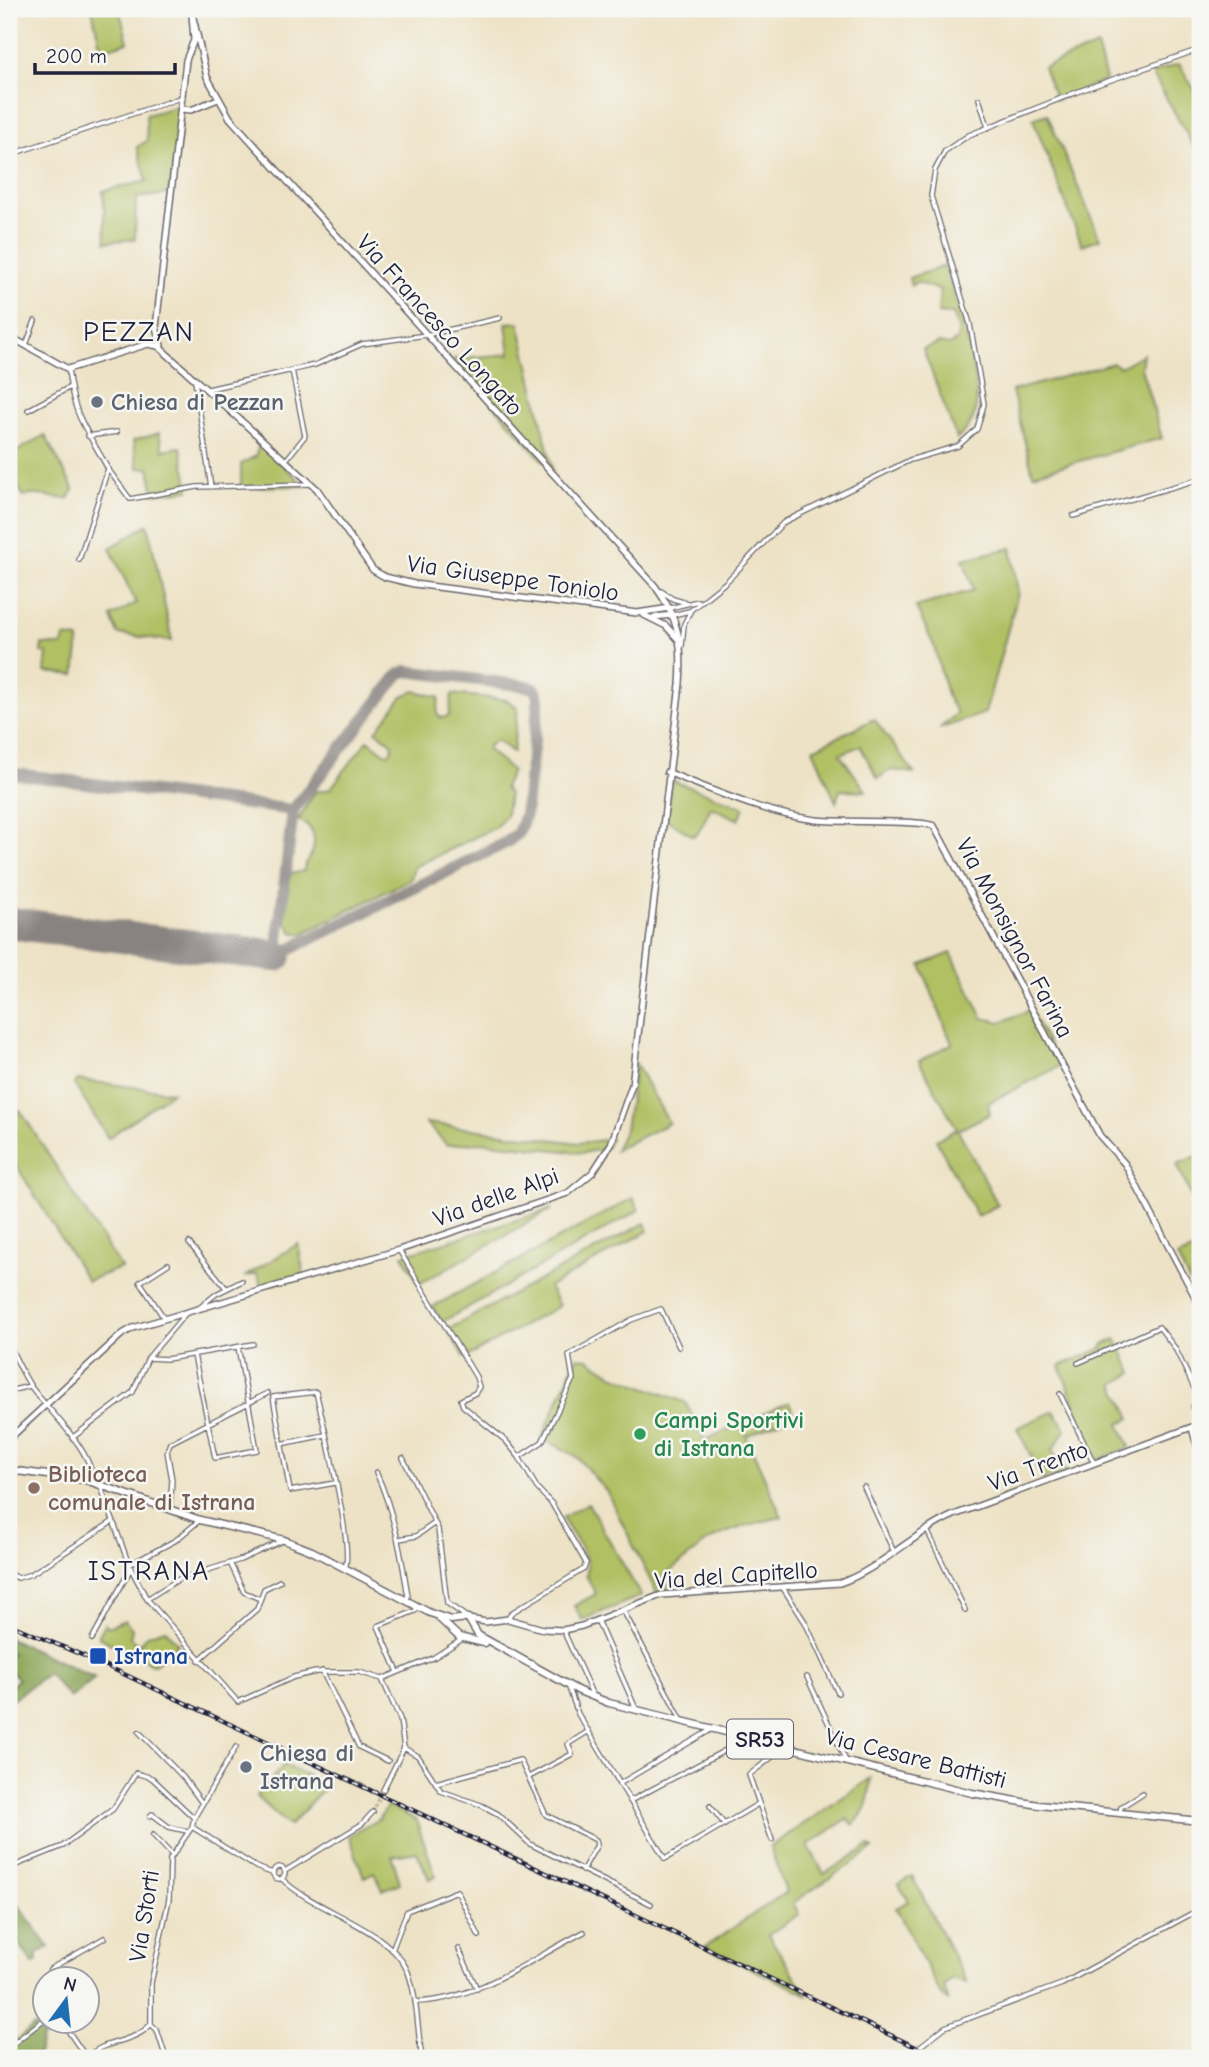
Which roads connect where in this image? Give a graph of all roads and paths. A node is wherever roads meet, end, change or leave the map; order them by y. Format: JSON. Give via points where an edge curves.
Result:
{"nodes":[{"id":1,"x":192,"y":12,"type":"edge"},
{"id":2,"x":1200,"y":49,"type":"edge"},
{"id":3,"x":183,"y":97,"type":"junction"},
{"id":4,"x":218,"y":99,"type":"junction"},
{"id":5,"x":979,"y":99,"type":"dead end"},
{"id":6,"x":181,"y":109,"type":"junction"},
{"id":7,"x":988,"y":127,"type":"junction"},
{"id":8,"x":9,"y":155,"type":"edge"},
{"id":9,"x":500,"y":318,"type":"dead end"},
{"id":10,"x":35,"y":321,"type":"dead end"},
{"id":11,"x":9,"y":335,"type":"edge"},
{"id":12,"x":426,"y":335,"type":"junction"},
{"id":13,"x":154,"y":339,"type":"junction"},
{"id":14,"x":26,"y":345,"type":"junction"},
{"id":15,"x":68,"y":369,"type":"junction"},
{"id":16,"x":292,"y":370,"type":"junction"},
{"id":17,"x":195,"y":379,"type":"junction"},
{"id":18,"x":70,"y":387,"type":"junction"},
{"id":19,"x":208,"y":389,"type":"junction"},
{"id":20,"x":28,"y":411,"type":"dead end"},
{"id":21,"x":117,"y":432,"type":"dead end"},
{"id":22,"x":88,"y":436,"type":"junction"},
{"id":23,"x":286,"y":460,"type":"junction"},
{"id":24,"x":108,"y":469,"type":"junction"},
{"id":25,"x":1200,"y":479,"type":"edge"},
{"id":26,"x":312,"y":484,"type":"junction"},
{"id":27,"x":211,"y":487,"type":"junction"},
{"id":28,"x":1073,"y":516,"type":"dead end"},
{"id":29,"x":79,"y":560,"type":"dead end"},
{"id":30,"x":655,"y":586,"type":"junction"},
{"id":31,"x":663,"y":597,"type":"junction"},
{"id":32,"x":703,"y":599,"type":"junction"},
{"id":33,"x":687,"y":603,"type":"junction"},
{"id":34,"x":670,"y":608,"type":"junction"},
{"id":35,"x":691,"y":610,"type":"junction"},
{"id":36,"x":659,"y":611,"type":"junction"},
{"id":37,"x":637,"y":613,"type":"junction"},
{"id":38,"x":673,"y":615,"type":"junction"},
{"id":39,"x":647,"y":616,"type":"junction"},
{"id":40,"x":682,"y":648,"type":"junction"},
{"id":41,"x":667,"y":772,"type":"junction"},
{"id":42,"x":189,"y":1243,"type":"dead end"},
{"id":43,"x":399,"y":1250,"type":"junction"},
{"id":44,"x":168,"y":1264,"type":"dead end"},
{"id":45,"x":242,"y":1281,"type":"dead end"},
{"id":46,"x":226,"y":1289,"type":"junction"},
{"id":47,"x":1200,"y":1306,"type":"edge"},
{"id":48,"x":198,"y":1309,"type":"junction"},
{"id":49,"x":186,"y":1313,"type":"junction"},
{"id":50,"x":164,"y":1318,"type":"junction"},
{"id":51,"x":9,"y":1344,"type":"edge"},
{"id":52,"x":253,"y":1344,"type":"dead end"},
{"id":53,"x":679,"y":1346,"type":"dead end"},
{"id":54,"x":238,"y":1347,"type":"junction"},
{"id":55,"x":194,"y":1355,"type":"junction"},
{"id":56,"x":148,"y":1358,"type":"junction"},
{"id":57,"x":1078,"y":1363,"type":"dead end"},
{"id":58,"x":30,"y":1386,"type":"junction"},
{"id":59,"x":9,"y":1391,"type":"edge"},
{"id":60,"x":268,"y":1393,"type":"dead end"},
{"id":61,"x":1060,"y":1394,"type":"dead end"},
{"id":62,"x":247,"y":1405,"type":"junction"},
{"id":63,"x":46,"y":1406,"type":"junction"},
{"id":64,"x":209,"y":1424,"type":"junction"},
{"id":65,"x":1197,"y":1426,"type":"edge"},
{"id":66,"x":325,"y":1435,"type":"junction"},
{"id":67,"x":72,"y":1438,"type":"junction"},
{"id":68,"x":9,"y":1439,"type":"edge"},
{"id":69,"x":281,"y":1444,"type":"junction"},
{"id":70,"x":1200,"y":1456,"type":"edge"},
{"id":71,"x":519,"y":1457,"type":"junction"},
{"id":72,"x":403,"y":1458,"type":"dead end"},
{"id":73,"x":1094,"y":1463,"type":"junction"},
{"id":74,"x":9,"y":1471,"type":"edge"},
{"id":75,"x":376,"y":1472,"type":"dead end"},
{"id":76,"x":97,"y":1483,"type":"junction"},
{"id":77,"x":335,"y":1483,"type":"junction"},
{"id":78,"x":864,"y":1487,"type":"dead end"},
{"id":79,"x":170,"y":1494,"type":"junction"},
{"id":80,"x":159,"y":1506,"type":"junction"},
{"id":81,"x":171,"y":1510,"type":"junction"},
{"id":82,"x":200,"y":1520,"type":"junction"},
{"id":83,"x":112,"y":1522,"type":"junction"},
{"id":84,"x":435,"y":1523,"type":"junction"},
{"id":85,"x":927,"y":1529,"type":"junction"},
{"id":86,"x":399,"y":1539,"type":"junction"},
{"id":87,"x":284,"y":1540,"type":"junction"},
{"id":88,"x":894,"y":1552,"type":"junction"},
{"id":89,"x":230,"y":1563,"type":"junction"},
{"id":90,"x":130,"y":1567,"type":"junction"},
{"id":91,"x":345,"y":1569,"type":"junction"},
{"id":92,"x":9,"y":1574,"type":"edge"},
{"id":93,"x":852,"y":1579,"type":"joint"},
{"id":94,"x":280,"y":1581,"type":"dead end"},
{"id":95,"x":783,"y":1588,"type":"junction"},
{"id":96,"x":147,"y":1599,"type":"junction"},
{"id":97,"x":261,"y":1599,"type":"junction"},
{"id":98,"x":406,"y":1601,"type":"junction"},
{"id":99,"x":417,"y":1607,"type":"junction"},
{"id":100,"x":623,"y":1609,"type":"junction"},
{"id":101,"x":965,"y":1610,"type":"dead end"},
{"id":102,"x":430,"y":1613,"type":"junction"},
{"id":103,"x":458,"y":1617,"type":"junction"},
{"id":104,"x":469,"y":1619,"type":"junction"},
{"id":105,"x":505,"y":1619,"type":"junction"},
{"id":106,"x":597,"y":1620,"type":"junction"},
{"id":107,"x":474,"y":1629,"type":"junction"},
{"id":108,"x":454,"y":1630,"type":"junction"},
{"id":109,"x":563,"y":1630,"type":"junction"},
{"id":110,"x":466,"y":1637,"type":"junction"},
{"id":111,"x":92,"y":1639,"type":"dead end"},
{"id":112,"x":450,"y":1647,"type":"junction"},
{"id":113,"x":510,"y":1654,"type":"junction"},
{"id":114,"x":199,"y":1660,"type":"junction"},
{"id":115,"x":321,"y":1671,"type":"junction"},
{"id":116,"x":398,"y":1672,"type":"junction"},
{"id":117,"x":807,"y":1677,"type":"dead end"},
{"id":118,"x":382,"y":1679,"type":"junction"},
{"id":119,"x":568,"y":1685,"type":"junction"},
{"id":120,"x":838,"y":1693,"type":"dead end"},
{"id":121,"x":594,"y":1698,"type":"junction"},
{"id":122,"x":636,"y":1709,"type":"junction"},
{"id":123,"x":681,"y":1719,"type":"junction"},
{"id":124,"x":714,"y":1728,"type":"junction"},
{"id":125,"x":589,"y":1731,"type":"junction"},
{"id":126,"x":139,"y":1732,"type":"dead end"},
{"id":127,"x":744,"y":1735,"type":"junction"},
{"id":128,"x":786,"y":1745,"type":"junction"},
{"id":129,"x":236,"y":1747,"type":"dead end"},
{"id":130,"x":404,"y":1748,"type":"junction"},
{"id":131,"x":388,"y":1760,"type":"dead end"},
{"id":132,"x":846,"y":1761,"type":"junction"},
{"id":133,"x":528,"y":1777,"type":"junction"},
{"id":134,"x":436,"y":1783,"type":"junction"},
{"id":135,"x":620,"y":1784,"type":"junction"},
{"id":136,"x":383,"y":1790,"type":"tunnel mouth"},
{"id":137,"x":1143,"y":1793,"type":"dead end"},
{"id":138,"x":629,"y":1801,"type":"junction"},
{"id":139,"x":202,"y":1803,"type":"junction"},
{"id":140,"x":758,"y":1804,"type":"junction"},
{"id":141,"x":710,"y":1806,"type":"dead end"},
{"id":142,"x":373,"y":1812,"type":"tunnel mouth"},
{"id":143,"x":1119,"y":1814,"type":"junction"},
{"id":144,"x":150,"y":1816,"type":"dead end"},
{"id":145,"x":194,"y":1818,"type":"junction"},
{"id":146,"x":1200,"y":1821,"type":"edge"},
{"id":147,"x":725,"y":1825,"type":"junction"},
{"id":148,"x":192,"y":1828,"type":"junction"},
{"id":149,"x":187,"y":1831,"type":"junction"},
{"id":150,"x":153,"y":1835,"type":"dead end"},
{"id":151,"x":772,"y":1840,"type":"dead end"},
{"id":152,"x":172,"y":1855,"type":"junction"},
{"id":153,"x":9,"y":1868,"type":"edge"},
{"id":154,"x":285,"y":1871,"type":"junction"},
{"id":155,"x":582,"y":1871,"type":"junction"},
{"id":156,"x":272,"y":1873,"type":"junction"},
{"id":157,"x":282,"y":1879,"type":"junction"},
{"id":158,"x":651,"y":1904,"type":"dead end"},
{"id":159,"x":1200,"y":1909,"type":"edge"},
{"id":160,"x":584,"y":1932,"type":"dead end"},
{"id":161,"x":479,"y":1936,"type":"dead end"},
{"id":162,"x":104,"y":1938,"type":"dead end"},
{"id":163,"x":459,"y":1949,"type":"dead end"},
{"id":164,"x":392,"y":1950,"type":"junction"},
{"id":165,"x":55,"y":1966,"type":"edge"},
{"id":166,"x":477,"y":1989,"type":"junction"},
{"id":167,"x":415,"y":2002,"type":"junction"},
{"id":168,"x":151,"y":2024,"type":"junction"},
{"id":169,"x":32,"y":2029,"type":"edge"},
{"id":170,"x":72,"y":2036,"type":"edge"},
{"id":171,"x":9,"y":2047,"type":"edge"},
{"id":172,"x":86,"y":2057,"type":"edge"},
{"id":173,"x":166,"y":2058,"type":"edge"},
{"id":174,"x":422,"y":2058,"type":"edge"},
{"id":175,"x":905,"y":2058,"type":"edge"}],
"edges":[{"from":1,"to":3,"type":"street","via":[[194,40],[186,61]]},
{"from":1,"to":4,"type":"street","name":"Via Francesco Longato","via":[[207,77]]},
{"from":2,"to":7,"type":"street","name":"Via Giuseppe Toniolo"},
{"from":3,"to":6,"type":"street"},
{"from":3,"to":8,"type":"street"},
{"from":4,"to":6,"type":"street","via":[[191,110]]},
{"from":4,"to":12,"type":"street","name":"Via Francesco Longato"},
{"from":5,"to":7,"type":"street"},
{"from":6,"to":13,"type":"street"},
{"from":7,"to":32,"type":"street","name":"Via Giuseppe Toniolo","via":[[945,151],[931,188],[978,369],[984,404],[977,429],[958,446],[910,460],[791,517]]},
{"from":9,"to":12,"type":"street"},
{"from":10,"to":14,"type":"street"},
{"from":11,"to":14,"type":"street"},
{"from":12,"to":16,"type":"street","via":[[362,344]]},
{"from":12,"to":30,"type":"street","name":"Via Francesco Longato"},
{"from":13,"to":15,"type":"street"},
{"from":13,"to":17,"type":"street","name":"Via Giuseppe Toniolo"},
{"from":14,"to":15,"type":"street"},
{"from":15,"to":18,"type":"street"},
{"from":16,"to":19,"type":"street"},
{"from":16,"to":23,"type":"street","via":[[305,436]]},
{"from":17,"to":19,"type":"street","name":"Via Giuseppe Toniolo"},
{"from":17,"to":27,"type":"street"},
{"from":18,"to":20,"type":"street"},
{"from":18,"to":22,"type":"street","via":[[79,422]]},
{"from":19,"to":23,"type":"street","name":"Via Giuseppe Toniolo"},
{"from":21,"to":22,"type":"street"},
{"from":22,"to":24,"type":"street"},
{"from":23,"to":26,"type":"street","name":"Via Giuseppe Toniolo"},
{"from":24,"to":27,"type":"street","via":[[130,499]]},
{"from":24,"to":29,"type":"street"},
{"from":25,"to":28,"type":"street"},
{"from":26,"to":27,"type":"street"},
{"from":26,"to":37,"type":"street","name":"Via Giuseppe Toniolo","via":[[373,570],[385,577]]},
{"from":30,"to":31,"type":"street","name":"Via Francesco Longato"},
{"from":30,"to":33,"type":"street","name":"Via Giuseppe Toniolo","via":[[668,597]]},
{"from":31,"to":34,"type":"street","name":"Via Francesco Longato"},
{"from":31,"to":36,"type":"street"},
{"from":32,"to":33,"type":"street","name":"Via Giuseppe Toniolo"},
{"from":32,"to":35,"type":"street","name":"Via Giuseppe Toniolo"},
{"from":33,"to":34,"type":"street","name":"Via Giuseppe Toniolo"},
{"from":34,"to":36,"type":"street","name":"Via Giuseppe Toniolo"},
{"from":34,"to":38,"type":"street","name":"Via Francesco Longato"},
{"from":35,"to":38,"type":"street","name":"Via Giuseppe Toniolo"},
{"from":35,"to":40,"type":"street","via":[[684,624]]},
{"from":36,"to":37,"type":"street","name":"Via Giuseppe Toniolo"},
{"from":37,"to":39,"type":"street","name":"Via Giuseppe Toniolo"},
{"from":38,"to":39,"type":"street"},
{"from":38,"to":40,"type":"street","name":"Via Francesco Longato"},
{"from":39,"to":40,"type":"street","name":"Via Giuseppe Toniolo","via":[[671,629]]},
{"from":40,"to":41,"type":"street","name":"Via delle Alpi"},
{"from":41,"to":43,"type":"street","name":"Via delle Alpi","via":[[632,1085],[611,1144],[593,1172],[568,1193]]},
{"from":41,"to":47,"type":"street","name":"Via Monsignor Farina","via":[[807,818],[922,822],[938,831],[1100,1136],[1125,1164]]},
{"from":42,"to":46,"type":"street"},
{"from":43,"to":48,"type":"street","name":"Via delle Alpi"},
{"from":43,"to":71,"type":"street","via":[[476,1377],[479,1387],[461,1400],[463,1406]]},
{"from":44,"to":50,"type":"street","via":[[139,1282]]},
{"from":45,"to":46,"type":"street"},
{"from":46,"to":48,"type":"street"},
{"from":48,"to":49,"type":"street","name":"Via delle Alpi"},
{"from":49,"to":50,"type":"street","name":"Via delle Alpi"},
{"from":49,"to":56,"type":"street"},
{"from":50,"to":63,"type":"street","name":"Via delle Alpi","via":[[121,1335]]},
{"from":51,"to":58,"type":"street"},
{"from":52,"to":54,"type":"street"},
{"from":53,"to":71,"type":"street","via":[[661,1309],[631,1320],[569,1355],[573,1379],[542,1443]]},
{"from":54,"to":55,"type":"street"},
{"from":54,"to":62,"type":"street"},
{"from":55,"to":56,"type":"street"},
{"from":55,"to":64,"type":"street"},
{"from":56,"to":67,"type":"street","via":[[133,1392]]},
{"from":57,"to":65,"type":"street","via":[[1159,1327],[1175,1348],[1198,1396],[1193,1406]]},
{"from":58,"to":59,"type":"street"},
{"from":58,"to":63,"type":"street"},
{"from":60,"to":62,"type":"street"},
{"from":61,"to":73,"type":"street"},
{"from":62,"to":64,"type":"street"},
{"from":62,"to":64,"type":"street","via":[[257,1450],[215,1458]]},
{"from":63,"to":67,"type":"street"},
{"from":63,"to":68,"type":"street","name":"Via delle Alpi"},
{"from":64,"to":79,"type":"street","via":[[169,1445]]},
{"from":65,"to":70,"type":"street"},
{"from":65,"to":73,"type":"street","name":"Via Trento"},
{"from":66,"to":69,"type":"street"},
{"from":66,"to":69,"type":"street","via":[[316,1392],[274,1396]]},
{"from":66,"to":77,"type":"street"},
{"from":67,"to":76,"type":"street"},
{"from":69,"to":77,"type":"street","via":[[290,1491]]},
{"from":71,"to":105,"type":"street","via":[[586,1563],[584,1569]]},
{"from":72,"to":84,"type":"street"},
{"from":73,"to":85,"type":"street","name":"Via Trento"},
{"from":74,"to":76,"type":"main road","name":"Via Cesare Battisti"},
{"from":75,"to":86,"type":"street"},
{"from":76,"to":80,"type":"main road","name":"Via Cesare Battisti"},
{"from":76,"to":83,"type":"street"},
{"from":77,"to":91,"type":"street","via":[[349,1552]]},
{"from":78,"to":88,"type":"street"},
{"from":79,"to":80,"type":"street"},
{"from":79,"to":81,"type":"street"},
{"from":80,"to":81,"type":"main road","name":"Via Cesare Battisti"},
{"from":81,"to":82,"type":"main road","name":"Via Cesare Battisti"},
{"from":82,"to":87,"type":"main road","name":"Via Cesare Battisti"},
{"from":82,"to":90,"type":"street"},
{"from":83,"to":90,"type":"street"},
{"from":83,"to":92,"type":"street","via":[[31,1573],[18,1578]]},
{"from":84,"to":86,"type":"street"},
{"from":84,"to":103,"type":"street","via":[[446,1601]]},
{"from":85,"to":88,"type":"street","name":"Via Trento"},
{"from":85,"to":101,"type":"street"},
{"from":86,"to":98,"type":"street"},
{"from":87,"to":89,"type":"street"},
{"from":87,"to":91,"type":"main road","name":"Via Cesare Battisti"},
{"from":88,"to":93,"type":"street","name":"Via Trento"},
{"from":89,"to":96,"type":"street","via":[[196,1571]]},
{"from":89,"to":97,"type":"street","via":[[244,1592]]},
{"from":90,"to":96,"type":"street"},
{"from":90,"to":111,"type":"street"},
{"from":91,"to":98,"type":"main road","name":"Via Cesare Battisti"},
{"from":93,"to":95,"type":"street","name":"Via del Capitello","via":[[830,1586]]},
{"from":94,"to":97,"type":"street","via":[[264,1589]]},
{"from":95,"to":100,"type":"street","name":"Via del Capitello","via":[[674,1592]]},
{"from":95,"to":120,"type":"street","via":[[805,1622]]},
{"from":96,"to":114,"type":"street"},
{"from":97,"to":114,"type":"street","via":[[257,1609]]},
{"from":98,"to":99,"type":"main road","name":"Via Cesare Battisti"},
{"from":99,"to":102,"type":"main road","name":"Via Cesare Battisti"},
{"from":99,"to":116,"type":"street","via":[[378,1626]]},
{"from":100,"to":106,"type":"street","name":"Via del Capitello"},
{"from":100,"to":123,"type":"street"},
{"from":102,"to":103,"type":"main road","name":"Via Cesare Battisti"},
{"from":102,"to":108,"type":"main road","name":"Via Cesare Battisti"},
{"from":103,"to":104,"type":"main road","name":"Via Cesare Battisti"},
{"from":103,"to":108,"type":"main road"},
{"from":104,"to":105,"type":"street","name":"Via del Capitello"},
{"from":104,"to":107,"type":"main road","name":"Via Cesare Battisti"},
{"from":105,"to":107,"type":"street"},
{"from":105,"to":109,"type":"street","name":"Via del Capitello"},
{"from":106,"to":109,"type":"street","name":"Via del Capitello"},
{"from":106,"to":122,"type":"street"},
{"from":107,"to":110,"type":"main road"},
{"from":107,"to":113,"type":"main road","name":"Via Cesare Battisti"},
{"from":108,"to":110,"type":"main road","name":"Via Cesare Battisti"},
{"from":108,"to":112,"type":"street"},
{"from":109,"to":121,"type":"street"},
{"from":110,"to":112,"type":"street"},
{"from":110,"to":113,"type":"main road","name":"Via Cesare Battisti"},
{"from":112,"to":116,"type":"street"},
{"from":113,"to":119,"type":"main road","name":"Via Cesare Battisti","number":"SR53"},
{"from":114,"to":115,"type":"street","via":[[238,1702]]},
{"from":115,"to":118,"type":"street","via":[[359,1672]]},
{"from":115,"to":131,"type":"street","via":[[359,1747]]},
{"from":116,"to":118,"type":"street"},
{"from":117,"to":132,"type":"street"},
{"from":118,"to":130,"type":"street","via":[[400,1719]]},
{"from":119,"to":121,"type":"main road","name":"Via Cesare Battisti","number":"SR53"},
{"from":119,"to":125,"type":"street","via":[[572,1703]]},
{"from":121,"to":122,"type":"main road","name":"Via Cesare Battisti","number":"SR53"},
{"from":122,"to":123,"type":"main road","name":"Via Cesare Battisti","number":"SR53"},
{"from":123,"to":124,"type":"main road","name":"Via Cesare Battisti","number":"SR53"},
{"from":124,"to":127,"type":"main road","name":"Via Cesare Battisti","number":"SR53"},
{"from":124,"to":135,"type":"street"},
{"from":125,"to":133,"type":"street","via":[[568,1744],[572,1754]]},
{"from":125,"to":135,"type":"street"},
{"from":126,"to":139,"type":"street"},
{"from":127,"to":128,"type":"main road","name":"Via Cesare Battisti","number":"SR53"},
{"from":127,"to":138,"type":"street","via":[[739,1743]]},
{"from":128,"to":132,"type":"main road","name":"Via Cesare Battisti","number":"SR53"},
{"from":128,"to":140,"type":"street","via":[[750,1773]]},
{"from":129,"to":139,"type":"street"},
{"from":130,"to":134,"type":"street","via":[[418,1756]]},
{"from":130,"to":136,"type":"street"},
{"from":132,"to":143,"type":"main road","name":"Via Cesare Battisti","number":"SR53","via":[[1036,1805]]},
{"from":133,"to":134,"type":"street","via":[[520,1760]]},
{"from":133,"to":155,"type":"street","via":[[546,1815],[596,1840]]},
{"from":134,"to":155,"type":"street","via":[[444,1793],[498,1814],[530,1844]]},
{"from":135,"to":138,"type":"street"},
{"from":137,"to":143,"type":"street","via":[[1121,1807]]},
{"from":138,"to":147,"type":"street","via":[[666,1859]]},
{"from":139,"to":145,"type":"street"},
{"from":140,"to":147,"type":"street"},
{"from":140,"to":151,"type":"street"},
{"from":141,"to":147,"type":"street"},
{"from":142,"to":154,"type":"street","via":[[362,1824]]},
{"from":143,"to":146,"type":"main road","number":"SR53"},
{"from":144,"to":149,"type":"street"},
{"from":145,"to":148,"type":"street"},
{"from":145,"to":153,"type":"street","via":[[152,1778],[136,1773],[113,1809],[63,1846]]},
{"from":148,"to":149,"type":"street","name":"Via Storti"},
{"from":148,"to":156,"type":"street"},
{"from":149,"to":152,"type":"street","name":"Via Storti"},
{"from":150,"to":152,"type":"street"},
{"from":152,"to":168,"type":"street","name":"Via Storti","via":[[169,1899],[151,1983]]},
{"from":154,"to":156,"type":"street","via":[[277,1867]]},
{"from":154,"to":157,"type":"street"},
{"from":155,"to":158,"type":"street"},
{"from":156,"to":157,"type":"street"},
{"from":157,"to":164,"type":"street"},
{"from":159,"to":175,"type":"street","via":[[1062,1984],[945,2027]]},
{"from":160,"to":166,"type":"street"},
{"from":161,"to":164,"type":"street","via":[[457,1891],[407,1911]]},
{"from":162,"to":165,"type":"street"},
{"from":163,"to":166,"type":"street"},
{"from":164,"to":167,"type":"street","via":[[406,1969]]},
{"from":166,"to":167,"type":"street","via":[[442,2002]]},
{"from":167,"to":174,"type":"street"},
{"from":168,"to":172,"type":"street"},
{"from":168,"to":173,"type":"street"},
{"from":169,"to":171,"type":"street"},
{"from":170,"to":172,"type":"street"}]}
